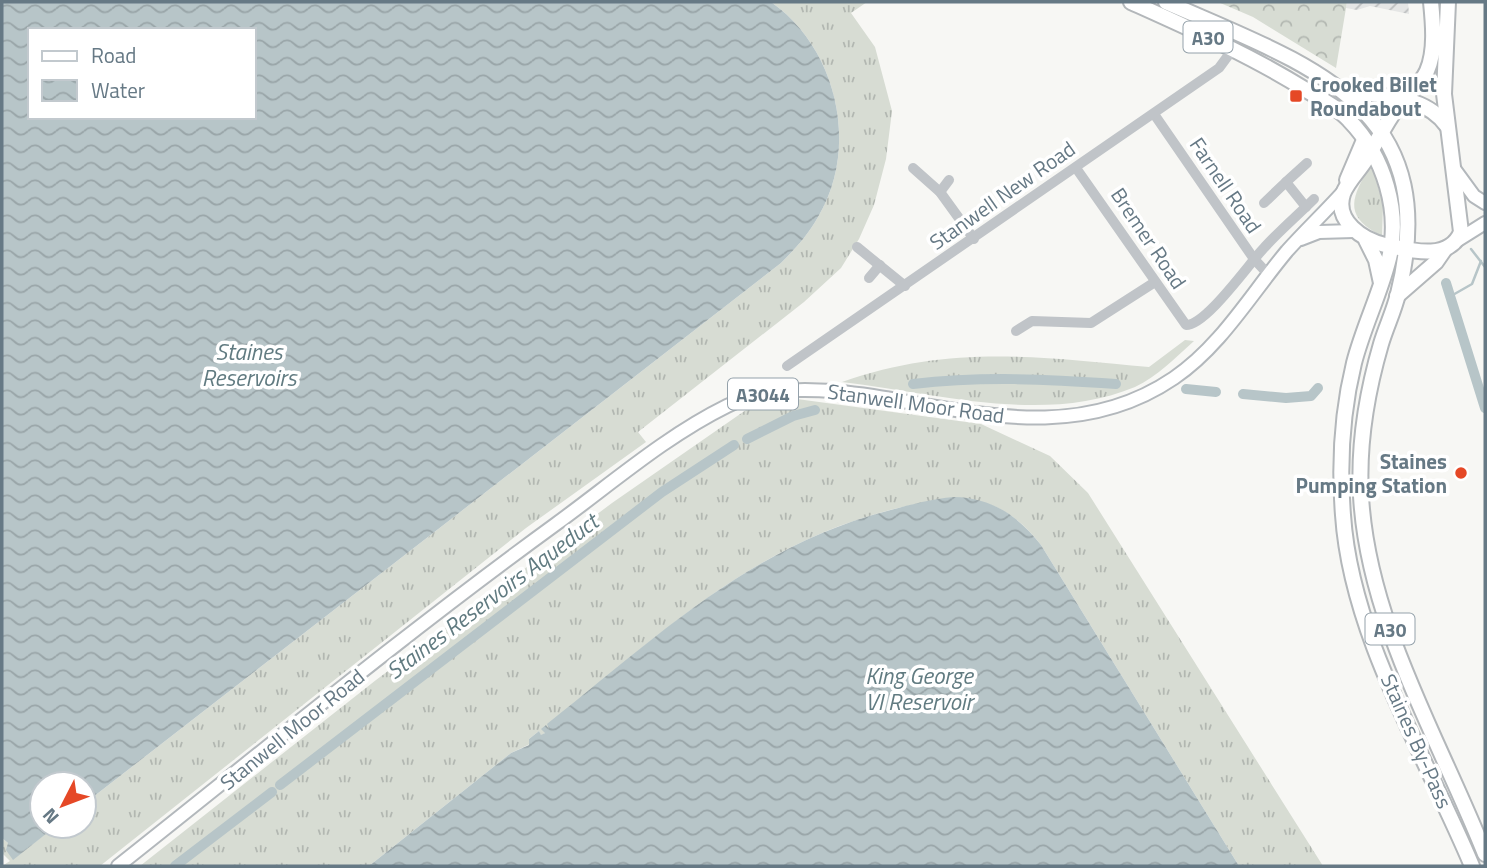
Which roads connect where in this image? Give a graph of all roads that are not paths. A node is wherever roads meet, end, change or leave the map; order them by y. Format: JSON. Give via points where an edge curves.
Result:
{"nodes":[{"id":1,"x":1131,"y":2,"type":"edge"},
{"id":2,"x":1166,"y":2,"type":"edge"},
{"id":3,"x":1431,"y":2,"type":"edge"},
{"id":4,"x":1448,"y":2,"type":"edge"},
{"id":5,"x":1233,"y":49,"type":"junction"},
{"id":6,"x":1338,"y":88,"type":"junction"},
{"id":7,"x":1404,"y":99,"type":"junction"},
{"id":8,"x":1154,"y":114,"type":"junction"},
{"id":9,"x":1447,"y":126,"type":"junction"},
{"id":10,"x":1382,"y":131,"type":"junction"},
{"id":11,"x":1369,"y":152,"type":"junction"},
{"id":12,"x":1395,"y":153,"type":"junction"},
{"id":13,"x":1307,"y":163,"type":"dead end"},
{"id":14,"x":913,"y":168,"type":"dead end"},
{"id":15,"x":1076,"y":168,"type":"junction"},
{"id":16,"x":1455,"y":170,"type":"junction"},
{"id":17,"x":949,"y":180,"type":"dead end"},
{"id":18,"x":1286,"y":183,"type":"junction"},
{"id":19,"x":940,"y":192,"type":"junction"},
{"id":20,"x":1343,"y":192,"type":"junction"},
{"id":21,"x":1485,"y":202,"type":"edge"},
{"id":22,"x":1264,"y":203,"type":"dead end"},
{"id":23,"x":1485,"y":223,"type":"edge"},
{"id":24,"x":1360,"y":235,"type":"junction"},
{"id":25,"x":974,"y":239,"type":"junction"},
{"id":26,"x":1458,"y":240,"type":"junction"},
{"id":27,"x":1297,"y":241,"type":"junction"},
{"id":28,"x":1391,"y":246,"type":"junction"},
{"id":29,"x":857,"y":247,"type":"dead end"},
{"id":30,"x":1445,"y":249,"type":"junction"},
{"id":31,"x":1408,"y":250,"type":"junction"},
{"id":32,"x":1254,"y":259,"type":"junction"},
{"id":33,"x":880,"y":265,"type":"junction"},
{"id":34,"x":1269,"y":275,"type":"junction"},
{"id":35,"x":869,"y":278,"type":"dead end"},
{"id":36,"x":1155,"y":282,"type":"junction"},
{"id":37,"x":1381,"y":285,"type":"junction"},
{"id":38,"x":905,"y":286,"type":"junction"},
{"id":39,"x":1398,"y":296,"type":"junction"},
{"id":40,"x":1016,"y":331,"type":"dead end"},
{"id":41,"x":787,"y":366,"type":"dead end"},
{"id":42,"x":1485,"y":854,"type":"edge"},
{"id":43,"x":118,"y":866,"type":"edge"},
{"id":44,"x":1472,"y":866,"type":"edge"}],
"edges":[{"from":1,"to":5,"type":"highway","number":"A30"},
{"from":2,"to":6,"type":"highway","number":"A30","via":[[1271,50]]},
{"from":3,"to":7,"type":"highway","via":[[1431,61],[1424,77]]},
{"from":4,"to":9,"type":"highway"},
{"from":5,"to":8,"type":"street","name":"Stanwell New Road","via":[[1219,68]]},
{"from":5,"to":11,"type":"highway","number":"A30","via":[[1335,108],[1348,119]]},
{"from":6,"to":7,"type":"highway"},
{"from":6,"to":10,"type":"highway","number":"A30"},
{"from":7,"to":9,"type":"highway","via":[[1428,107]]},
{"from":7,"to":10,"type":"highway"},
{"from":8,"to":15,"type":"street","name":"Stanwell New Road"},
{"from":8,"to":32,"type":"street","name":"Farnell Road"},
{"from":9,"to":16,"type":"highway"},
{"from":10,"to":11,"type":"highway"},
{"from":10,"to":12,"type":"highway","number":"A30"},
{"from":11,"to":12,"type":"highway"},
{"from":11,"to":20,"type":"highway","via":[[1352,164]]},
{"from":11,"to":28,"type":"highway","number":"A30","via":[[1387,185]]},
{"from":12,"to":31,"type":"highway","number":"A30","via":[[1408,195]]},
{"from":13,"to":18,"type":"street"},
{"from":14,"to":19,"type":"street"},
{"from":15,"to":25,"type":"street","name":"Stanwell New Road"},
{"from":15,"to":36,"type":"street","name":"Bremer Road"},
{"from":16,"to":21,"type":"main road","via":[[1474,196]]},
{"from":16,"to":26,"type":"highway"},
{"from":17,"to":19,"type":"street"},
{"from":18,"to":22,"type":"street"},
{"from":18,"to":32,"type":"street","via":[[1310,203]]},
{"from":19,"to":25,"type":"street"},
{"from":20,"to":24,"type":"highway","via":[[1345,216]]},
{"from":20,"to":27,"type":"main road","number":"A3044"},
{"from":23,"to":26,"type":"main road"},
{"from":24,"to":27,"type":"main road","via":[[1319,232]]},
{"from":24,"to":28,"type":"highway"},
{"from":24,"to":37,"type":"highway","via":[[1376,260]]},
{"from":25,"to":38,"type":"street","name":"Stanwell New Road"},
{"from":26,"to":30,"type":"highway"},
{"from":27,"to":34,"type":"main road","name":"Stanwell Moor Road","number":"A3044"},
{"from":28,"to":31,"type":"highway"},
{"from":28,"to":37,"type":"highway","name":"Staines By-Pass","number":"A30"},
{"from":29,"to":33,"type":"street"},
{"from":30,"to":31,"type":"highway"},
{"from":30,"to":39,"type":"highway"},
{"from":31,"to":39,"type":"highway","name":"Staines By-Pass","number":"A30"},
{"from":32,"to":34,"type":"street","name":"Farnell Road"},
{"from":32,"to":36,"type":"street","name":"Bremer Road","via":[[1192,325],[1185,325]]},
{"from":33,"to":35,"type":"street"},
{"from":33,"to":38,"type":"street"},
{"from":34,"to":43,"type":"main road","name":"Stanwell Moor Road","number":"A3044","via":[[1188,368],[1142,397],[1110,410],[1032,418],[818,390],[772,393],[728,406],[659,449],[467,590]]},
{"from":36,"to":40,"type":"street","via":[[1091,323],[1032,321]]},
{"from":37,"to":44,"type":"highway","name":"Staines By-Pass","number":"A30","via":[[1355,362],[1344,420],[1341,478],[1347,548],[1360,606],[1385,671]]},
{"from":38,"to":41,"type":"street","name":"Stanwell New Road"},
{"from":39,"to":42,"type":"highway","name":"Staines By-Pass","number":"A30","via":[[1375,368],[1364,424],[1361,494],[1366,544],[1400,656]]}]}
